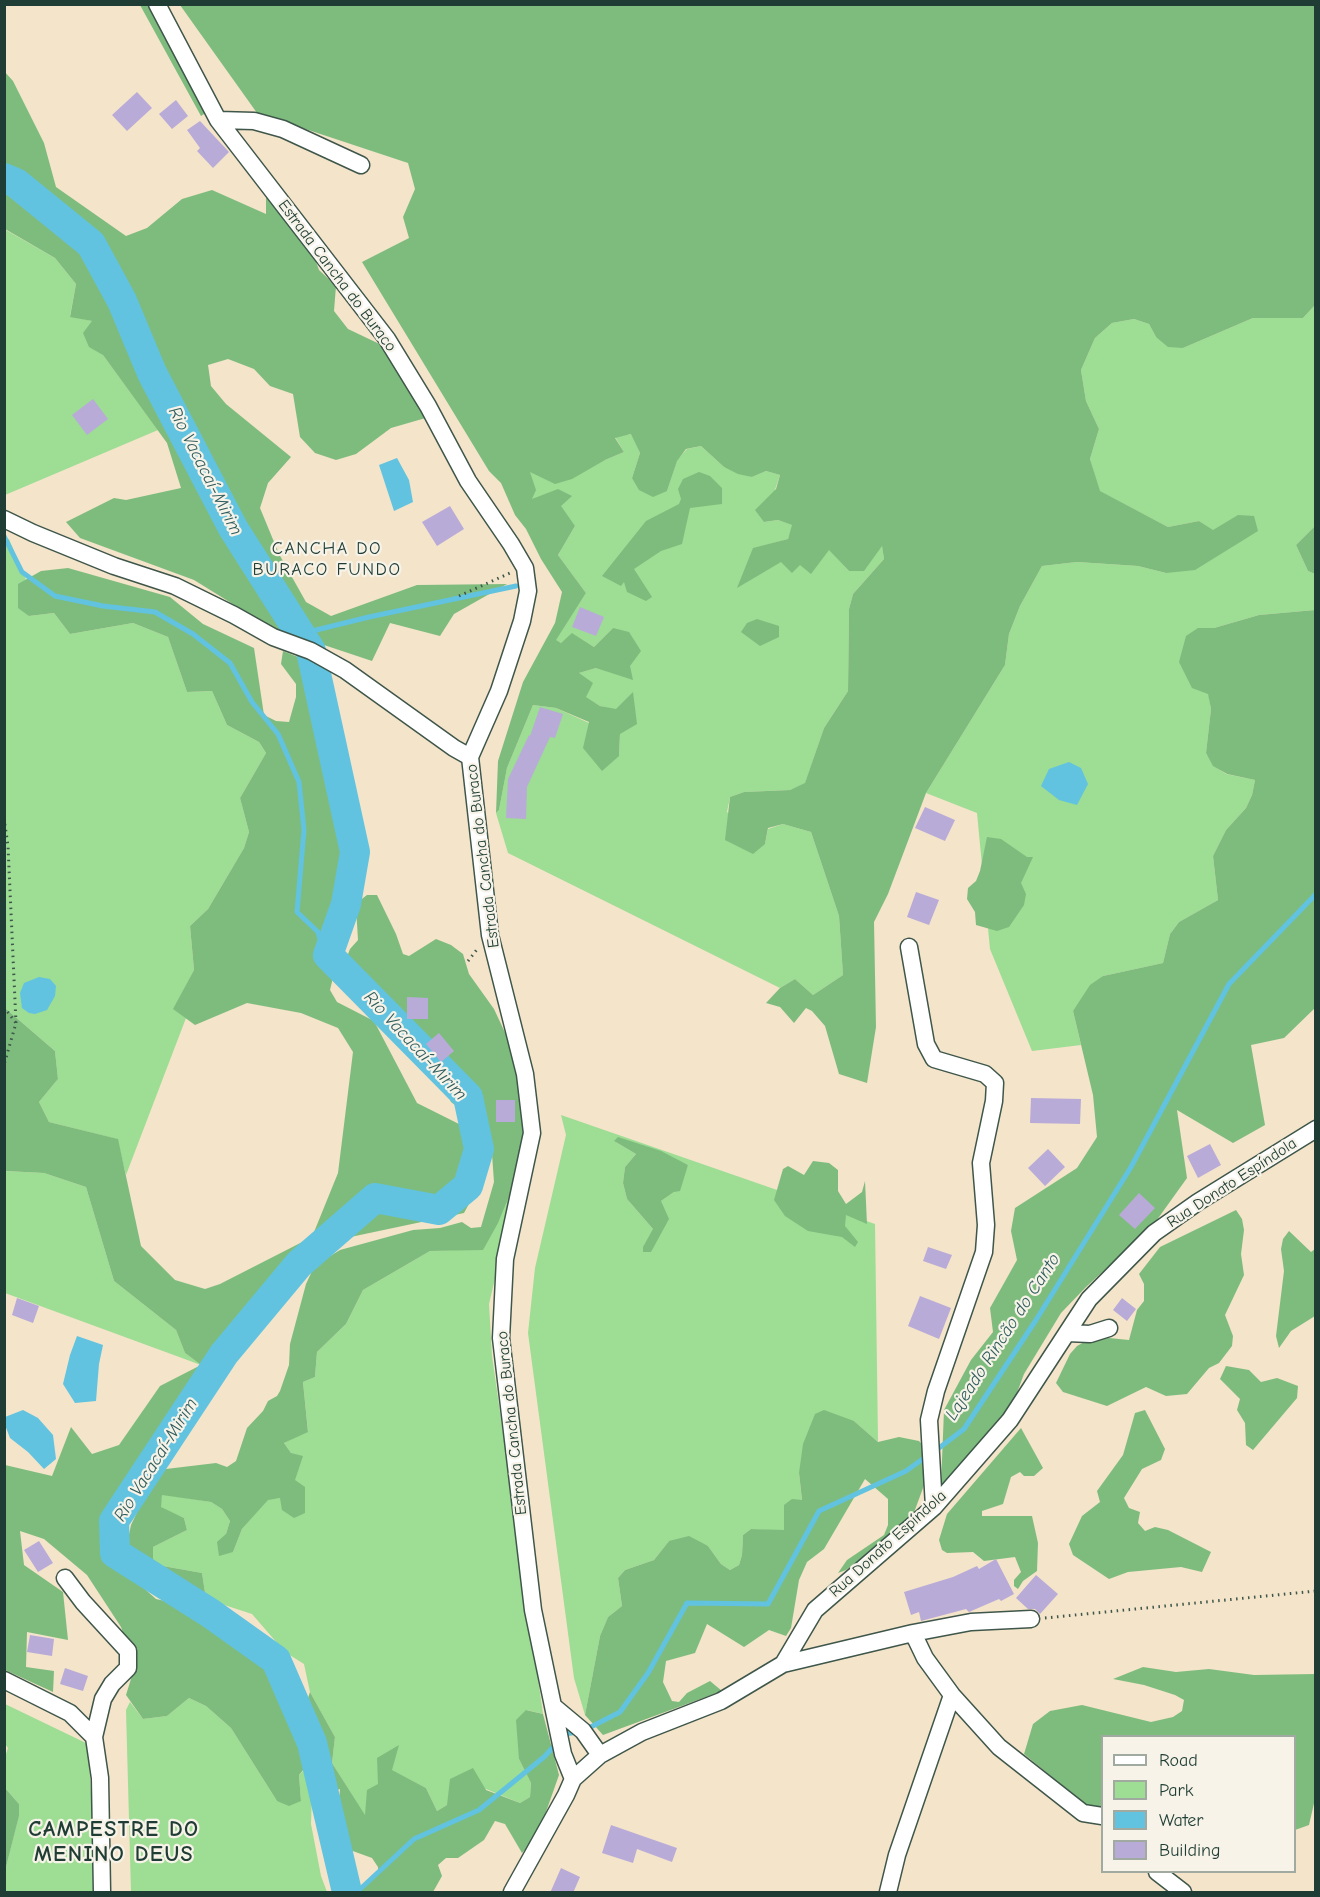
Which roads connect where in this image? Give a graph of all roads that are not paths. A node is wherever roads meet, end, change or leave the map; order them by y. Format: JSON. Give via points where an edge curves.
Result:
{"nodes":[{"id":1,"x":157,"y":4,"type":"edge"},
{"id":2,"x":218,"y":120,"type":"junction"},
{"id":3,"x":361,"y":165,"type":"dead end"},
{"id":4,"x":4,"y":519,"type":"edge"},
{"id":5,"x":470,"y":757,"type":"junction"},
{"id":6,"x":909,"y":947,"type":"dead end"},
{"id":7,"x":1316,"y":1129,"type":"edge"},
{"id":8,"x":1110,"y":1329,"type":"dead end"},
{"id":9,"x":1067,"y":1333,"type":"junction"},
{"id":10,"x":934,"y":1507,"type":"junction"},
{"id":11,"x":65,"y":1578,"type":"dead end"},
{"id":12,"x":1031,"y":1619,"type":"road end"},
{"id":13,"x":913,"y":1633,"type":"junction"},
{"id":14,"x":783,"y":1665,"type":"junction"},
{"id":15,"x":4,"y":1680,"type":"edge"},
{"id":16,"x":952,"y":1695,"type":"junction"},
{"id":17,"x":553,"y":1706,"type":"junction"},
{"id":18,"x":94,"y":1737,"type":"junction"},
{"id":19,"x":600,"y":1755,"type":"junction"},
{"id":20,"x":573,"y":1779,"type":"junction"},
{"id":21,"x":1083,"y":1813,"type":"junction"},
{"id":22,"x":1101,"y":1816,"type":"edge"},
{"id":23,"x":1101,"y":1827,"type":"edge"},
{"id":24,"x":1158,"y":1873,"type":"edge"},
{"id":25,"x":102,"y":1893,"type":"edge"},
{"id":26,"x":512,"y":1893,"type":"edge"},
{"id":27,"x":888,"y":1893,"type":"edge"},
{"id":28,"x":1183,"y":1893,"type":"edge"}],
"edges":[{"from":1,"to":2,"type":"street","name":"Estrada Cancha do Buraco"},
{"from":2,"to":3,"type":"street","via":[[254,121],[283,129]]},
{"from":2,"to":5,"type":"street","name":"Estrada Cancha do Buraco","via":[[253,178],[387,339],[468,481],[525,568],[528,591],[522,621],[499,691]]},
{"from":4,"to":5,"type":"street","via":[[94,558],[175,586],[273,637],[311,651],[345,670]]},
{"from":5,"to":17,"type":"street","name":"Estrada Cancha do Buraco","via":[[490,935],[525,1074],[532,1132],[506,1259],[501,1338],[533,1610]]},
{"from":6,"to":10,"type":"street","via":[[926,1044],[934,1059],[985,1074],[995,1083],[981,1163],[984,1252],[929,1420]]},
{"from":7,"to":9,"type":"street","name":"Rua Donato Espíndola","via":[[1155,1233],[1089,1299]]},
{"from":8,"to":9,"type":"street","via":[[1090,1334]]},
{"from":9,"to":10,"type":"street","name":"Rua Donato Espíndola","via":[[1010,1420]]},
{"from":10,"to":14,"type":"street","name":"Rua Donato Espíndola","via":[[815,1610]]},
{"from":11,"to":18,"type":"street","via":[[128,1651],[128,1668],[104,1699]]},
{"from":12,"to":13,"type":"street","via":[[971,1622]]},
{"from":13,"to":14,"type":"street"},
{"from":13,"to":16,"type":"street","via":[[925,1658]]},
{"from":14,"to":19,"type":"street","name":"Rua Donato Espíndola","via":[[721,1701],[642,1732]]},
{"from":15,"to":18,"type":"street","via":[[70,1713]]},
{"from":16,"to":21,"type":"street","via":[[999,1747]]},
{"from":16,"to":27,"type":"street","via":[[897,1855]]},
{"from":17,"to":19,"type":"street","via":[[584,1731]]},
{"from":17,"to":20,"type":"street","name":"Estrada Cancha do Buraco","via":[[563,1754]]},
{"from":18,"to":25,"type":"street","via":[[100,1778]]},
{"from":19,"to":20,"type":"street","name":"Rua Donato Espíndola"},
{"from":20,"to":26,"type":"street","name":"Rua Donato Espíndola"},
{"from":21,"to":22,"type":"street"},
{"from":21,"to":23,"type":"street"},
{"from":24,"to":28,"type":"street"}]}
